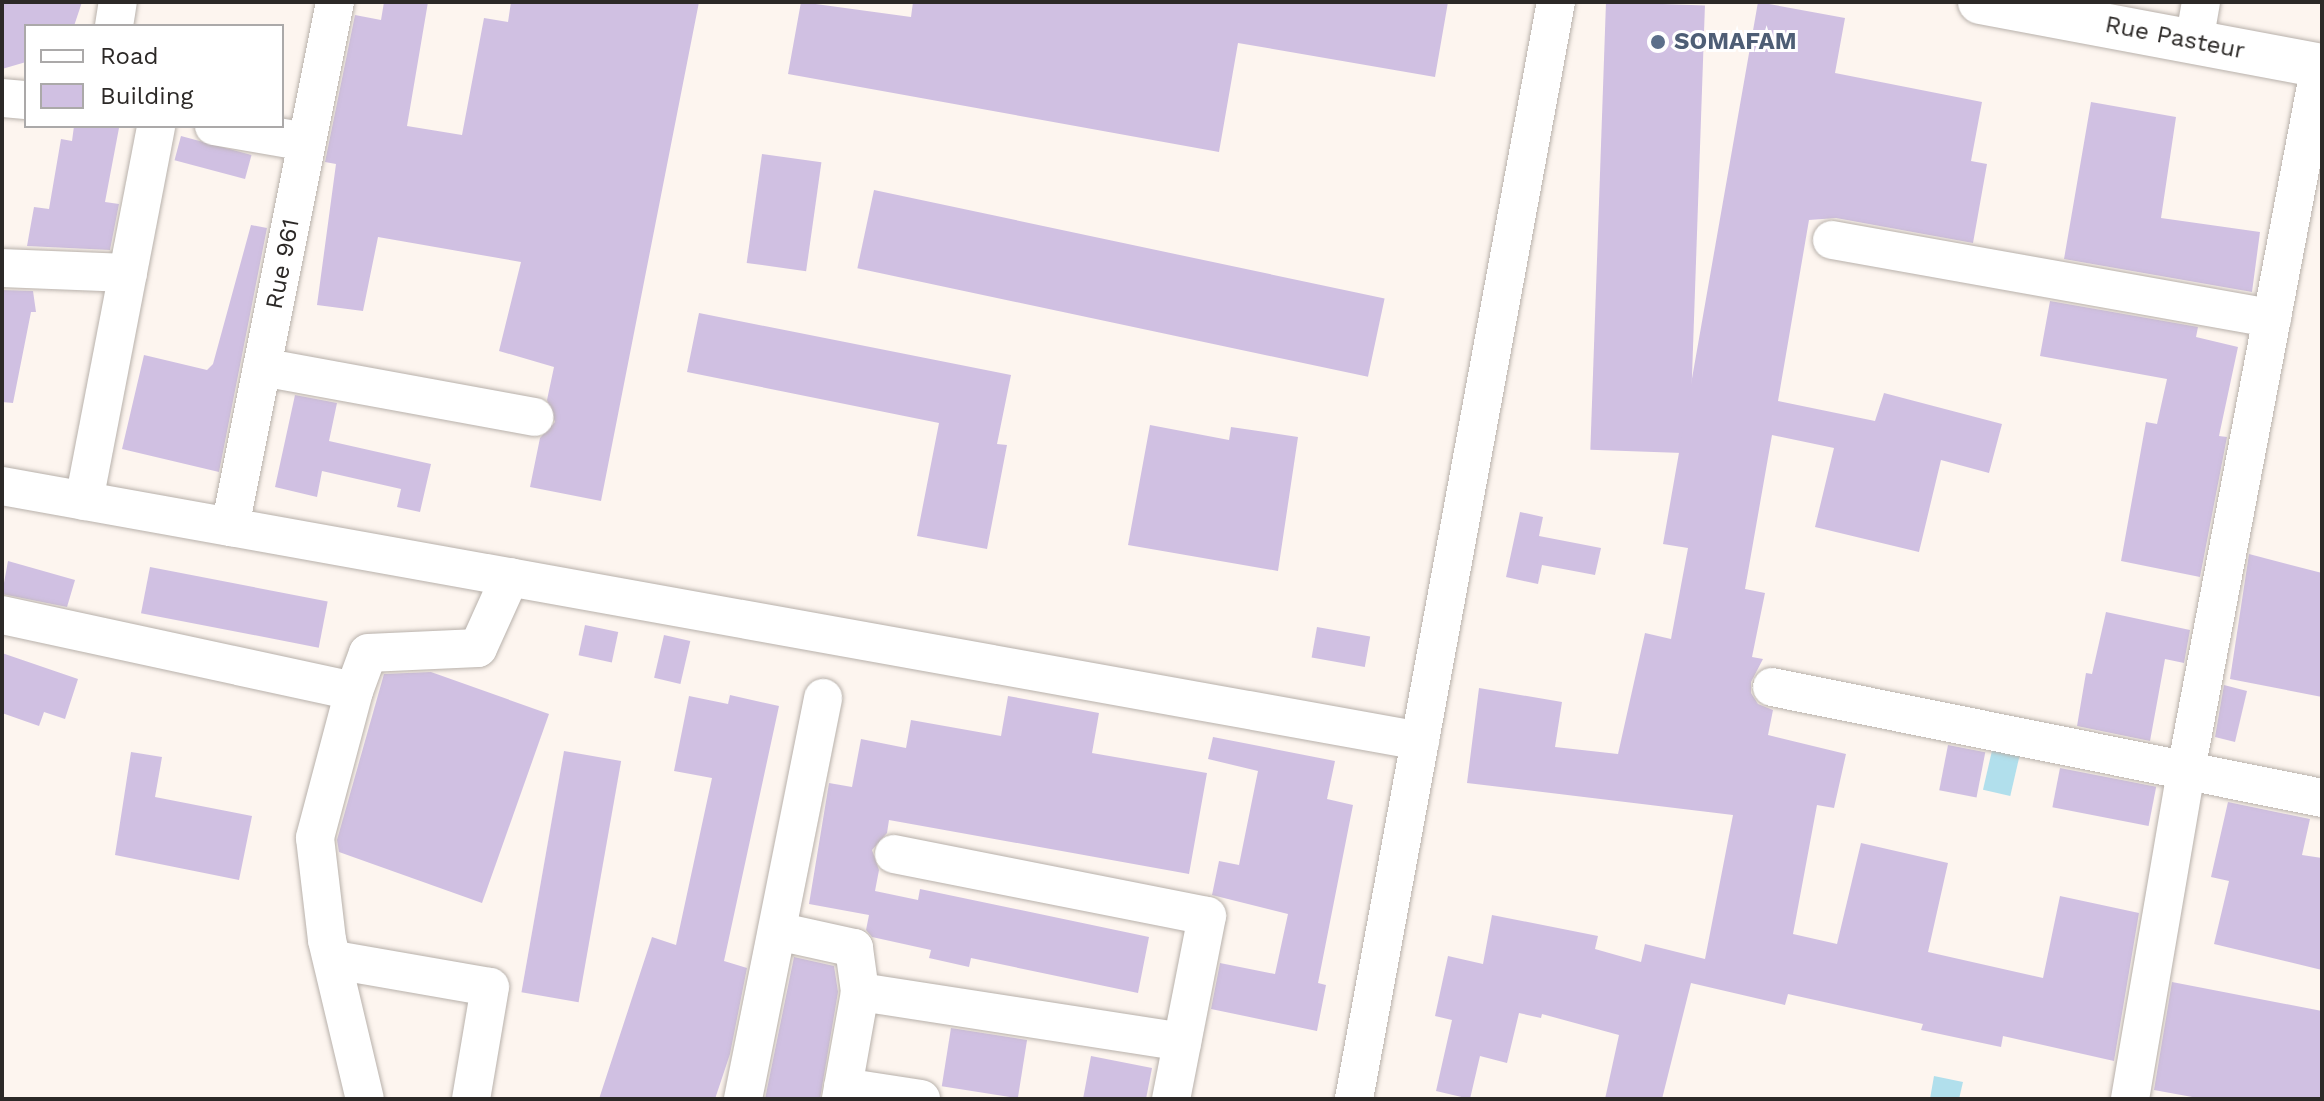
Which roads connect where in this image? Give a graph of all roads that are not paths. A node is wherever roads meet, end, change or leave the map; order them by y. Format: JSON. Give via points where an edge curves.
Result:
{"nodes":[{"id":1,"x":118,"y":2,"type":"edge"},
{"id":2,"x":335,"y":2,"type":"edge"},
{"id":3,"x":1556,"y":2,"type":"edge"},
{"id":4,"x":1980,"y":2,"type":"edge"},
{"id":5,"x":2198,"y":22,"type":"edge"},
{"id":6,"x":114,"y":24,"type":"edge"},
{"id":7,"x":2321,"y":66,"type":"edge"},
{"id":8,"x":2,"y":98,"type":"edge"},
{"id":9,"x":24,"y":100,"type":"edge"},
{"id":10,"x":156,"y":128,"type":"edge"},
{"id":11,"x":226,"y":128,"type":"edge"},
{"id":12,"x":307,"y":142,"type":"junction"},
{"id":13,"x":1832,"y":240,"type":"dead end"},
{"id":14,"x":2,"y":268,"type":"edge"},
{"id":15,"x":128,"y":273,"type":"junction"},
{"id":16,"x":2272,"y":318,"type":"junction"},
{"id":17,"x":262,"y":367,"type":"junction"},
{"id":18,"x":534,"y":417,"type":"dead end"},
{"id":19,"x":2,"y":486,"type":"edge"},
{"id":20,"x":84,"y":501,"type":"junction"},
{"id":21,"x":230,"y":527,"type":"junction"},
{"id":22,"x":510,"y":577,"type":"junction"},
{"id":23,"x":2,"y":615,"type":"edge"},
{"id":24,"x":1772,"y":687,"type":"dead end"},
{"id":25,"x":354,"y":691,"type":"junction"},
{"id":26,"x":823,"y":698,"type":"dead end"},
{"id":27,"x":1420,"y":741,"type":"junction"},
{"id":28,"x":2186,"y":770,"type":"junction"},
{"id":29,"x":2322,"y":798,"type":"edge"},
{"id":30,"x":894,"y":854,"type":"dead end"},
{"id":31,"x":777,"y":931,"type":"junction"},
{"id":32,"x":335,"y":960,"type":"junction"},
{"id":33,"x":860,"y":992,"type":"junction"},
{"id":34,"x":1182,"y":1042,"type":"junction"},
{"id":35,"x":842,"y":1093,"type":"edge"},
{"id":36,"x":365,"y":1099,"type":"edge"},
{"id":37,"x":471,"y":1099,"type":"edge"},
{"id":38,"x":743,"y":1099,"type":"edge"},
{"id":39,"x":921,"y":1099,"type":"edge"},
{"id":40,"x":1171,"y":1099,"type":"edge"},
{"id":41,"x":1354,"y":1099,"type":"edge"},
{"id":42,"x":2130,"y":1099,"type":"edge"}],
"edges":[{"from":1,"to":6,"type":"street"},
{"from":2,"to":12,"type":"street","name":"Rue 961"},
{"from":3,"to":27,"type":"street"},
{"from":4,"to":5,"type":"main road","name":"Rue Pasteur"},
{"from":5,"to":7,"type":"main road","name":"Rue Pasteur"},
{"from":7,"to":16,"type":"street"},
{"from":8,"to":9,"type":"street"},
{"from":10,"to":15,"type":"street"},
{"from":11,"to":12,"type":"street"},
{"from":12,"to":17,"type":"street","name":"Rue 961"},
{"from":13,"to":16,"type":"street"},
{"from":14,"to":15,"type":"street"},
{"from":15,"to":20,"type":"street"},
{"from":16,"to":28,"type":"street"},
{"from":17,"to":18,"type":"street"},
{"from":17,"to":21,"type":"street","name":"Rue 961"},
{"from":19,"to":20,"type":"street"},
{"from":20,"to":21,"type":"street"},
{"from":21,"to":22,"type":"street"},
{"from":22,"to":25,"type":"street","via":[[478,648],[368,653]]},
{"from":22,"to":27,"type":"street"},
{"from":23,"to":25,"type":"street"},
{"from":24,"to":28,"type":"street"},
{"from":25,"to":32,"type":"street","via":[[315,838],[327,940]]},
{"from":26,"to":31,"type":"street"},
{"from":27,"to":41,"type":"street"},
{"from":28,"to":29,"type":"street"},
{"from":28,"to":42,"type":"street"},
{"from":30,"to":34,"type":"street","via":[[1207,916]]},
{"from":31,"to":33,"type":"street","via":[[854,948]]},
{"from":31,"to":38,"type":"street"},
{"from":32,"to":36,"type":"street"},
{"from":32,"to":37,"type":"street","via":[[490,987]]},
{"from":33,"to":34,"type":"street"},
{"from":33,"to":35,"type":"street"},
{"from":34,"to":40,"type":"street"},
{"from":35,"to":39,"type":"street"}]}
